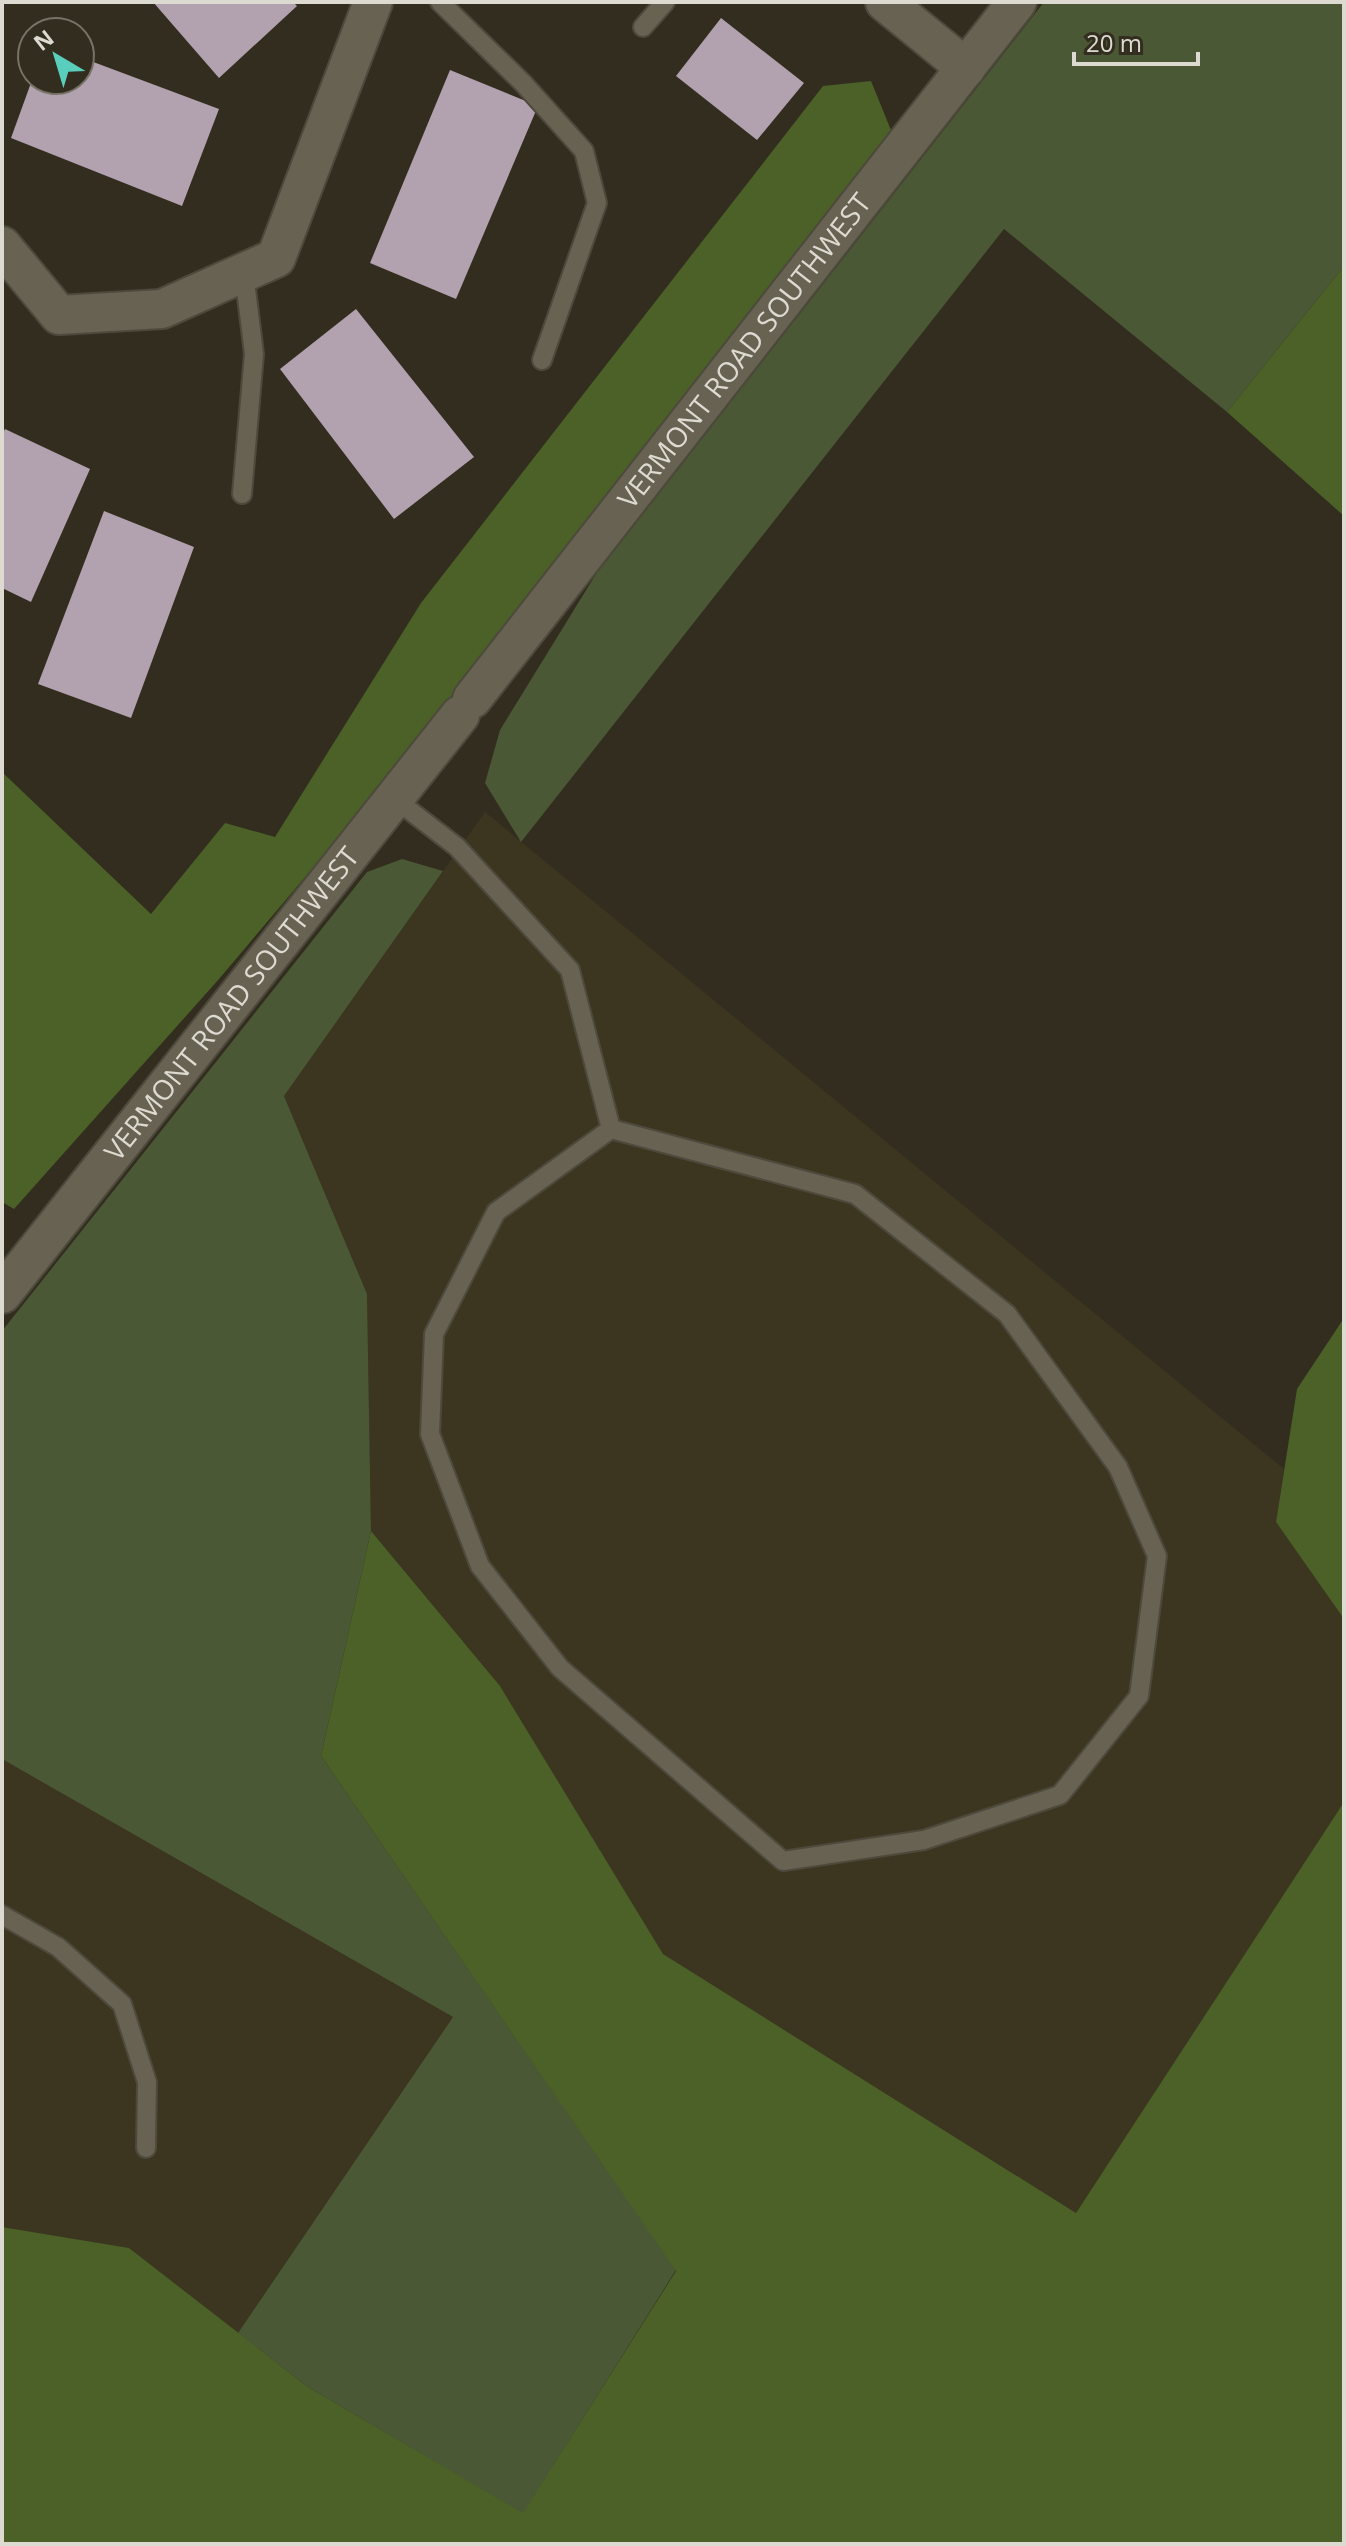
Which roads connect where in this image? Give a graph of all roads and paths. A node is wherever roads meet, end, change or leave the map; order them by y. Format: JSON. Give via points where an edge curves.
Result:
{"nodes":[{"id":1,"x":373,"y":2,"type":"edge"},
{"id":2,"x":440,"y":2,"type":"edge"},
{"id":3,"x":665,"y":2,"type":"edge"},
{"id":4,"x":885,"y":2,"type":"edge"},
{"id":5,"x":1017,"y":2,"type":"edge"},
{"id":6,"x":643,"y":27,"type":"dead end"},
{"id":7,"x":966,"y":68,"type":"junction"},
{"id":8,"x":2,"y":246,"type":"edge"},
{"id":9,"x":244,"y":273,"type":"junction"},
{"id":10,"x":542,"y":360,"type":"dead end"},
{"id":11,"x":242,"y":494,"type":"dead end"},
{"id":12,"x":395,"y":799,"type":"junction"},
{"id":13,"x":611,"y":1129,"type":"junction"},
{"id":14,"x":2,"y":1294,"type":"edge"},
{"id":15,"x":2,"y":1915,"type":"edge"},
{"id":16,"x":146,"y":2148,"type":"dead end"}],
"edges":[{"from":1,"to":9,"type":"street","via":[[276,258]]},
{"from":2,"to":10,"type":"lane","via":[[584,151],[597,203]]},
{"from":3,"to":6,"type":"lane"},
{"from":4,"to":7,"type":"street"},
{"from":5,"to":7,"type":"street","name":"VERMONT ROAD SOUTHWEST"},
{"from":7,"to":12,"type":"street","name":"VERMONT ROAD SOUTHWEST"},
{"from":8,"to":9,"type":"street","via":[[59,315],[162,309]]},
{"from":9,"to":11,"type":"lane","via":[[254,354]]},
{"from":12,"to":13,"type":"lane","via":[[457,847],[570,970]]},
{"from":12,"to":14,"type":"street","name":"VERMONT ROAD SOUTHWEST"},
{"from":13,"to":13,"type":"lane","via":[[496,1212],[434,1334],[430,1434],[480,1566],[560,1668],[783,1861],[924,1840],[1060,1795],[1139,1696],[1157,1556],[1118,1467],[1007,1314],[855,1194]]},
{"from":15,"to":16,"type":"lane","via":[[58,1947],[122,2004],[147,2082]]}]}
